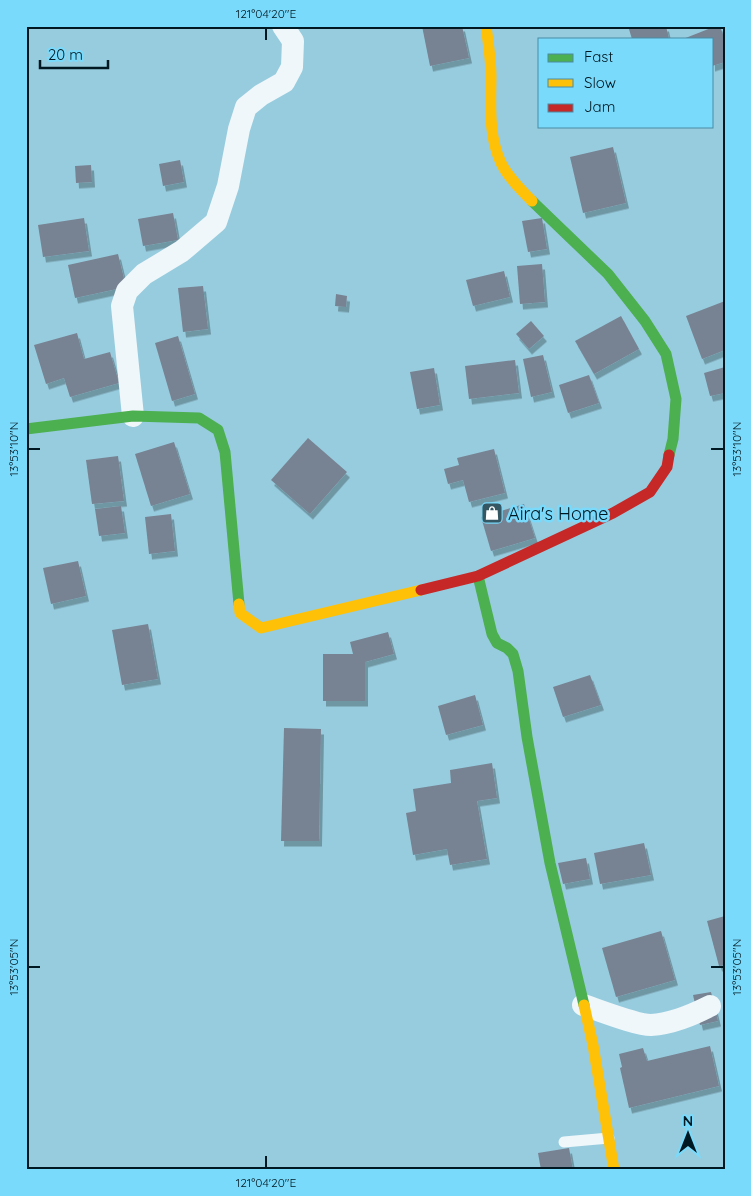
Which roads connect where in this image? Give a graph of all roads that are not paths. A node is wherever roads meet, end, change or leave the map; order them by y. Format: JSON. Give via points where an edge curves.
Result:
{"nodes":[{"id":1,"x":284,"y":26,"type":"edge"},
{"id":2,"x":486,"y":26,"type":"edge"},
{"id":3,"x":133,"y":416,"type":"junction"},
{"id":4,"x":26,"y":429,"type":"edge"},
{"id":5,"x":478,"y":576,"type":"junction"},
{"id":6,"x":583,"y":1005,"type":"junction"},
{"id":7,"x":710,"y":1006,"type":"dead end"},
{"id":8,"x":609,"y":1138,"type":"junction"},
{"id":9,"x":564,"y":1142,"type":"dead end"},
{"id":10,"x":614,"y":1170,"type":"edge"}],
"edges":[{"from":1,"to":3,"type":"street","via":[[293,41],[292,67],[284,82],[246,107],[228,186],[216,222],[182,251],[144,274],[127,291],[122,306]]},
{"from":2,"to":5,"type":"street","via":[[491,74],[490,109],[501,163],[519,188],[608,274],[646,321],[666,354],[676,399],[667,466],[650,492],[613,513]]},
{"from":3,"to":4,"type":"street"},
{"from":3,"to":5,"type":"street","via":[[199,418],[218,430],[225,452],[240,612],[261,628]]},
{"from":5,"to":6,"type":"street","via":[[492,634],[497,643],[513,654],[518,671],[526,737],[550,863]]},
{"from":6,"to":7,"type":"street","via":[[649,1025],[692,1015]]},
{"from":6,"to":8,"type":"street"},
{"from":8,"to":9,"type":"lane"},
{"from":8,"to":10,"type":"street"}]}
